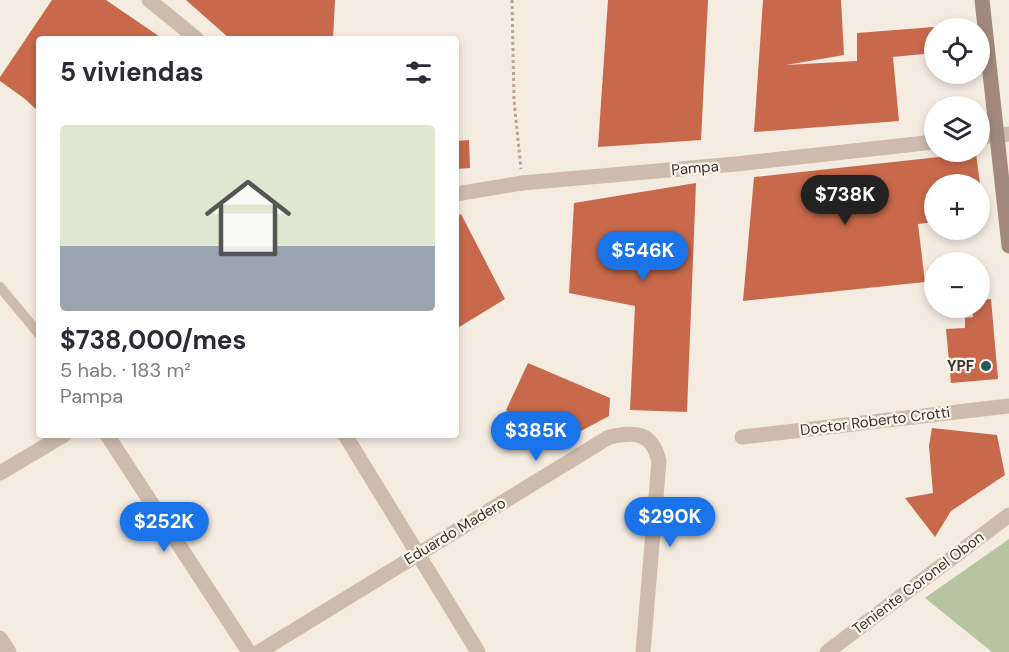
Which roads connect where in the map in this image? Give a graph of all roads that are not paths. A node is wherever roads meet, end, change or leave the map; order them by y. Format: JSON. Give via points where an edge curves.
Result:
{"nodes":[{"id":1,"x":149,"y":0,"type":"edge"},
{"id":2,"x":982,"y":0,"type":"edge"},
{"id":3,"x":193,"y":36,"type":"edge"},
{"id":4,"x":1003,"y":134,"type":"edge"},
{"id":5,"x":924,"y":143,"type":"edge"},
{"id":6,"x":459,"y":193,"type":"edge"},
{"id":7,"x":1009,"y":246,"type":"edge"},
{"id":8,"x":0,"y":287,"type":"edge"},
{"id":9,"x":36,"y":330,"type":"edge"},
{"id":10,"x":1009,"y":406,"type":"edge"},
{"id":11,"x":742,"y":437,"type":"dead end"},
{"id":12,"x":58,"y":438,"type":"edge"},
{"id":13,"x":109,"y":438,"type":"edge"},
{"id":14,"x":347,"y":438,"type":"edge"},
{"id":15,"x":0,"y":473,"type":"edge"},
{"id":16,"x":1009,"y":515,"type":"edge"},
{"id":17,"x":418,"y":553,"type":"junction"},
{"id":18,"x":0,"y":638,"type":"edge"},
{"id":19,"x":9,"y":652,"type":"edge"},
{"id":20,"x":249,"y":652,"type":"edge"},
{"id":21,"x":259,"y":652,"type":"edge"},
{"id":22,"x":478,"y":652,"type":"edge"},
{"id":23,"x":643,"y":652,"type":"edge"},
{"id":24,"x":827,"y":652,"type":"edge"}],
"edges":[{"from":1,"to":3,"type":"street"},
{"from":2,"to":4,"type":"main road"},
{"from":4,"to":7,"type":"main road"},
{"from":5,"to":6,"type":"street","name":"Pampa","via":[[522,183]]},
{"from":8,"to":9,"type":"lane"},
{"from":10,"to":11,"type":"street","name":"Doctor Roberto Crotti"},
{"from":12,"to":15,"type":"street"},
{"from":13,"to":20,"type":"street"},
{"from":14,"to":17,"type":"street"},
{"from":16,"to":24,"type":"street","name":"Teniente Coronel Obon"},
{"from":17,"to":21,"type":"street","name":"Eduardo Madero"},
{"from":17,"to":22,"type":"street"},
{"from":17,"to":23,"type":"street","name":"Eduardo Madero","via":[[609,437],[641,435],[656,446],[659,461]]},
{"from":18,"to":19,"type":"street"}]}
